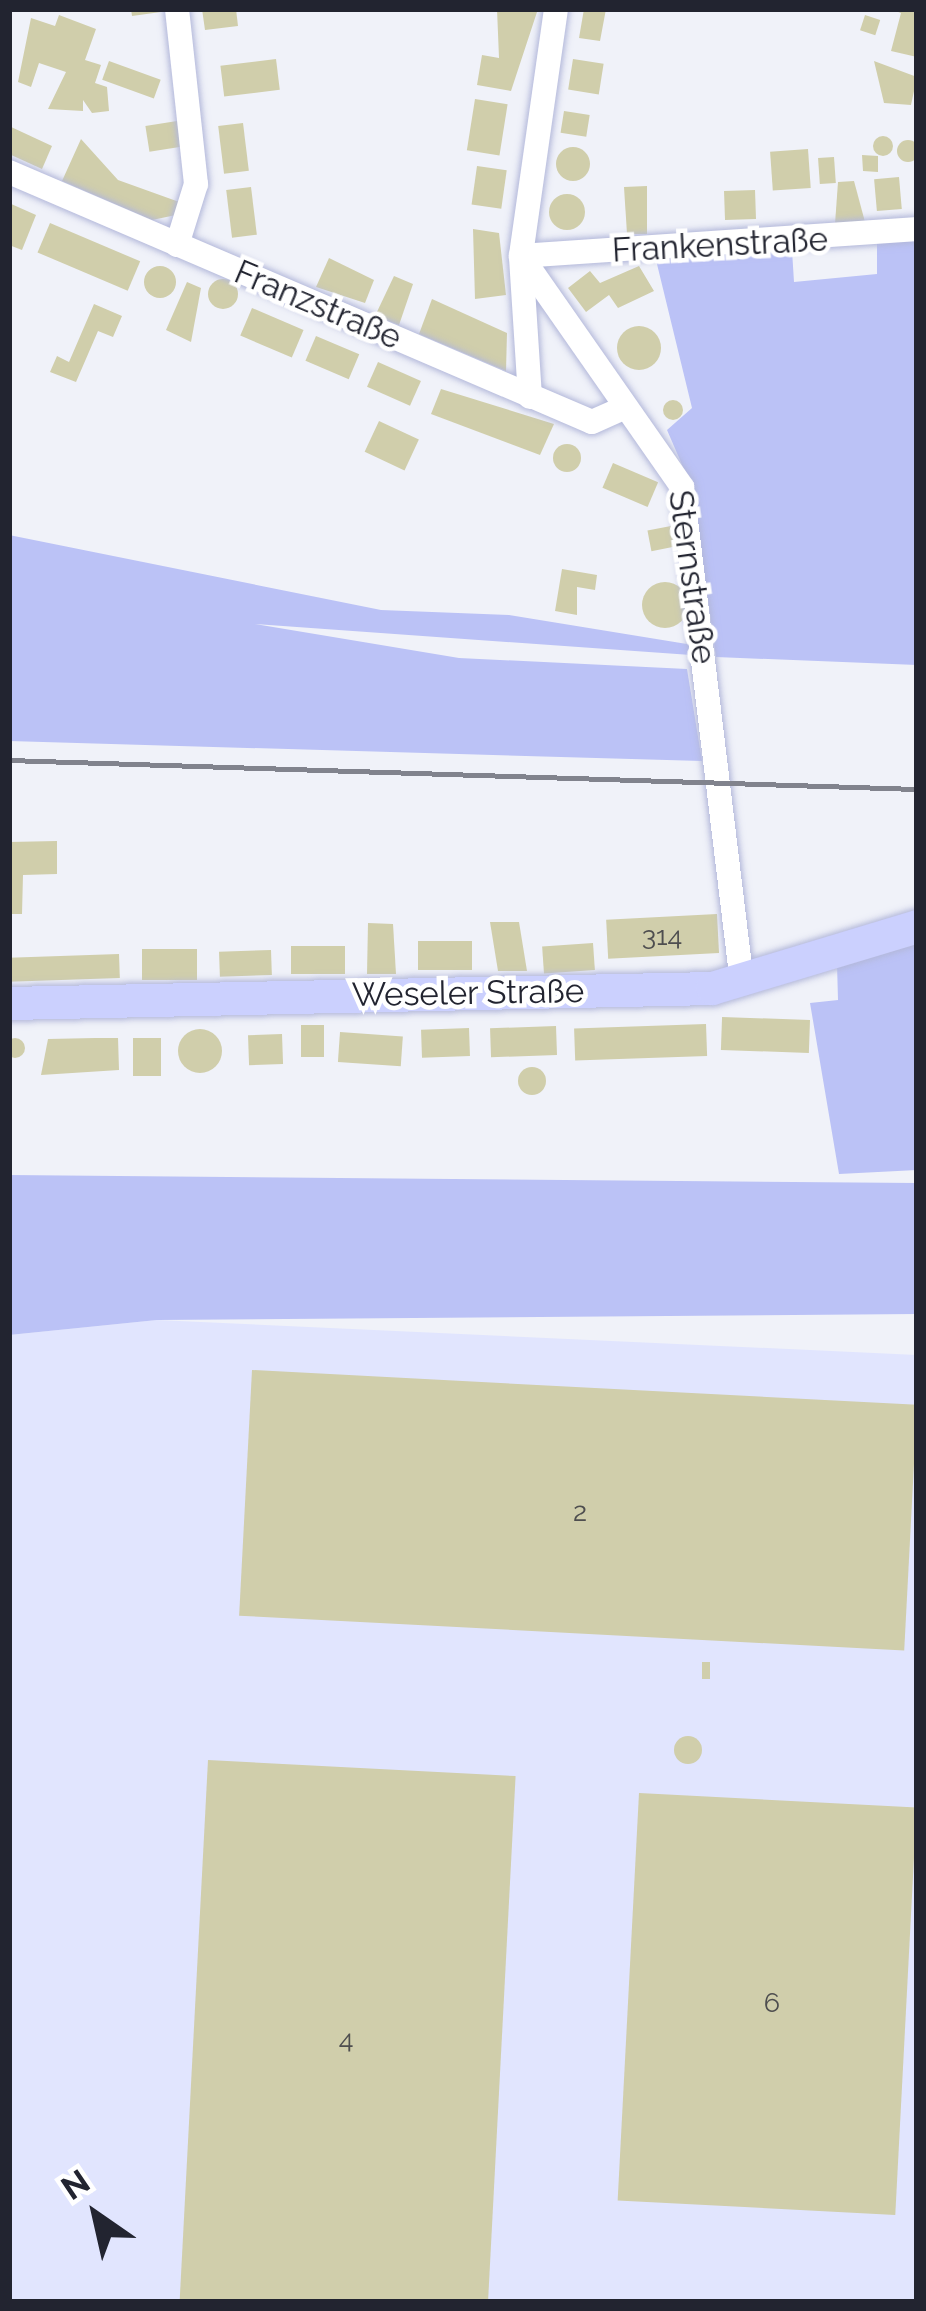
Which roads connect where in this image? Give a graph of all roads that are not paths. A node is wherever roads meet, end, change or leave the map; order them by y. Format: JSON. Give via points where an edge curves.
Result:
{"nodes":[{"id":1,"x":177,"y":9,"type":"edge"},
{"id":2,"x":556,"y":9,"type":"edge"},
{"id":3,"x":9,"y":172,"type":"edge"},
{"id":4,"x":917,"y":229,"type":"edge"},
{"id":5,"x":177,"y":245,"type":"junction"},
{"id":6,"x":521,"y":256,"type":"junction"},
{"id":7,"x":530,"y":397,"type":"junction"},
{"id":8,"x":625,"y":407,"type":"junction"},
{"id":9,"x":917,"y":926,"type":"edge"},
{"id":10,"x":742,"y":982,"type":"junction"},
{"id":11,"x":9,"y":1003,"type":"edge"}],
"edges":[{"from":1,"to":5,"type":"street","via":[[196,184]]},
{"from":2,"to":6,"type":"street"},
{"from":3,"to":5,"type":"street","name":"Franzstraße"},
{"from":4,"to":6,"type":"street","name":"Frankenstraße"},
{"from":5,"to":7,"type":"street","name":"Franzstraße"},
{"from":6,"to":7,"type":"street"},
{"from":6,"to":8,"type":"street","name":"Sternstraße"},
{"from":7,"to":8,"type":"street","name":"Franzstraße","via":[[592,422]]},
{"from":8,"to":10,"type":"street","name":"Sternstraße","via":[[682,487]]},
{"from":9,"to":10,"type":"main road","name":"Weseler Straße"},
{"from":10,"to":11,"type":"main road","name":"Weseler Straße"}]}
